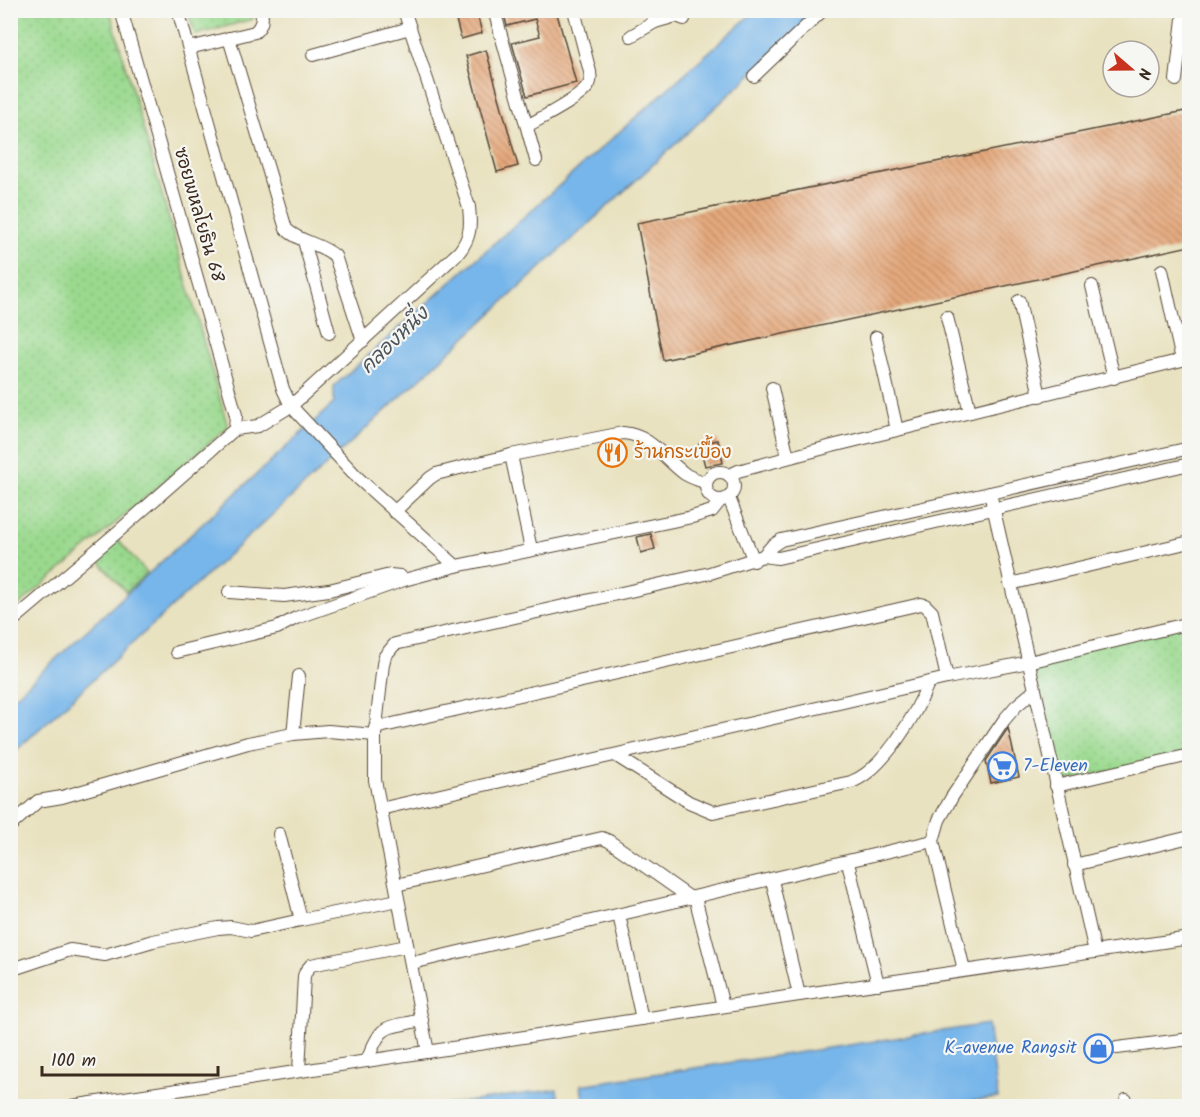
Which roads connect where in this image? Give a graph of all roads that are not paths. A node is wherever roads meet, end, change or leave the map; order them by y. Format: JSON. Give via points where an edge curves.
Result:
{"nodes":[{"id":1,"x":121,"y":10,"type":"edge"},
{"id":2,"x":178,"y":10,"type":"edge"},
{"id":3,"x":261,"y":10,"type":"edge"},
{"id":4,"x":404,"y":10,"type":"edge"},
{"id":5,"x":494,"y":10,"type":"edge"},
{"id":6,"x":574,"y":10,"type":"edge"},
{"id":7,"x":823,"y":10,"type":"edge"},
{"id":8,"x":1184,"y":10,"type":"edge"},
{"id":9,"x":653,"y":16,"type":"edge"},
{"id":10,"x":684,"y":19,"type":"dead end"},
{"id":11,"x":410,"y":28,"type":"junction"},
{"id":12,"x":631,"y":36,"type":"dead end"},
{"id":13,"x":230,"y":38,"type":"junction"},
{"id":14,"x":189,"y":48,"type":"junction"},
{"id":15,"x":313,"y":55,"type":"dead end"},
{"id":16,"x":754,"y":76,"type":"dead end"},
{"id":17,"x":1176,"y":80,"type":"dead end"},
{"id":18,"x":528,"y":126,"type":"junction"},
{"id":19,"x":536,"y":160,"type":"dead end"},
{"id":20,"x":304,"y":241,"type":"junction"},
{"id":21,"x":1162,"y":270,"type":"dead end"},
{"id":22,"x":1092,"y":286,"type":"dead end"},
{"id":23,"x":1019,"y":301,"type":"dead end"},
{"id":24,"x":947,"y":317,"type":"dead end"},
{"id":25,"x":329,"y":333,"type":"dead end"},
{"id":26,"x":876,"y":338,"type":"dead end"},
{"id":27,"x":363,"y":341,"type":"junction"},
{"id":28,"x":1186,"y":359,"type":"edge"},
{"id":29,"x":1114,"y":378,"type":"junction"},
{"id":30,"x":772,"y":388,"type":"dead end"},
{"id":31,"x":1040,"y":396,"type":"junction"},
{"id":32,"x":294,"y":410,"type":"junction"},
{"id":33,"x":970,"y":412,"type":"junction"},
{"id":34,"x":235,"y":429,"type":"junction"},
{"id":35,"x":897,"y":430,"type":"junction"},
{"id":36,"x":1190,"y":448,"type":"edge"},
{"id":37,"x":511,"y":455,"type":"junction"},
{"id":38,"x":788,"y":457,"type":"junction"},
{"id":39,"x":1190,"y":464,"type":"edge"},
{"id":40,"x":730,"y":475,"type":"junction"},
{"id":41,"x":706,"y":483,"type":"junction"},
{"id":42,"x":990,"y":493,"type":"junction"},
{"id":43,"x":724,"y":499,"type":"junction"},
{"id":44,"x":993,"y":507,"type":"junction"},
{"id":45,"x":394,"y":512,"type":"junction"},
{"id":46,"x":1190,"y":542,"type":"edge"},
{"id":47,"x":531,"y":549,"type":"junction"},
{"id":48,"x":758,"y":558,"type":"junction"},
{"id":49,"x":456,"y":566,"type":"junction"},
{"id":50,"x":404,"y":580,"type":"junction"},
{"id":51,"x":1010,"y":584,"type":"junction"},
{"id":52,"x":229,"y":592,"type":"dead end"},
{"id":53,"x":10,"y":623,"type":"edge"},
{"id":54,"x":1190,"y":623,"type":"edge"},
{"id":55,"x":177,"y":652,"type":"dead end"},
{"id":56,"x":1029,"y":662,"type":"junction"},
{"id":57,"x":299,"y":676,"type":"dead end"},
{"id":58,"x":947,"y":678,"type":"junction"},
{"id":59,"x":928,"y":683,"type":"junction"},
{"id":60,"x":1035,"y":690,"type":"junction"},
{"id":61,"x":375,"y":732,"type":"junction"},
{"id":62,"x":293,"y":734,"type":"junction"},
{"id":63,"x":615,"y":754,"type":"junction"},
{"id":64,"x":1190,"y":755,"type":"edge"},
{"id":65,"x":1056,"y":786,"type":"junction"},
{"id":66,"x":380,"y":809,"type":"junction"},
{"id":67,"x":10,"y":826,"type":"edge"},
{"id":68,"x":279,"y":834,"type":"dead end"},
{"id":69,"x":1190,"y":837,"type":"edge"},
{"id":70,"x":933,"y":842,"type":"junction"},
{"id":71,"x":848,"y":862,"type":"junction"},
{"id":72,"x":1074,"y":865,"type":"junction"},
{"id":73,"x":772,"y":880,"type":"junction"},
{"id":74,"x":396,"y":885,"type":"junction"},
{"id":75,"x":692,"y":897,"type":"junction"},
{"id":76,"x":398,"y":900,"type":"junction"},
{"id":77,"x":619,"y":915,"type":"junction"},
{"id":78,"x":301,"y":920,"type":"junction"},
{"id":79,"x":1190,"y":938,"type":"edge"},
{"id":80,"x":408,"y":945,"type":"junction"},
{"id":81,"x":1095,"y":952,"type":"junction"},
{"id":82,"x":412,"y":963,"type":"junction"},
{"id":83,"x":19,"y":967,"type":"dead end"},
{"id":84,"x":964,"y":970,"type":"junction"},
{"id":85,"x":878,"y":984,"type":"junction"},
{"id":86,"x":799,"y":994,"type":"junction"},
{"id":87,"x":723,"y":1006,"type":"junction"},
{"id":88,"x":642,"y":1019,"type":"junction"},
{"id":89,"x":422,"y":1020,"type":"junction"},
{"id":90,"x":1190,"y":1039,"type":"edge"},
{"id":91,"x":1117,"y":1048,"type":"dead end"},
{"id":92,"x":428,"y":1052,"type":"junction"},
{"id":93,"x":367,"y":1061,"type":"junction"},
{"id":94,"x":299,"y":1071,"type":"junction"},
{"id":95,"x":72,"y":1107,"type":"edge"}],
"edges":[{"from":1,"to":34,"type":"street","name":"ซอยพหลโยธิน 68","via":[[236,415]]},
{"from":2,"to":14,"type":"street"},
{"from":3,"to":13,"type":"street","via":[[262,21],[255,32]]},
{"from":4,"to":11,"type":"street"},
{"from":5,"to":18,"type":"street"},
{"from":6,"to":18,"type":"street","via":[[591,81],[579,95]]},
{"from":7,"to":16,"type":"street"},
{"from":8,"to":17,"type":"street"},
{"from":9,"to":10,"type":"street"},
{"from":9,"to":12,"type":"street"},
{"from":11,"to":15,"type":"street"},
{"from":11,"to":27,"type":"street","via":[[469,207],[470,233],[459,252]]},
{"from":13,"to":14,"type":"street"},
{"from":13,"to":20,"type":"street","via":[[286,229]]},
{"from":14,"to":32,"type":"street","via":[[283,389]]},
{"from":18,"to":19,"type":"street"},
{"from":20,"to":25,"type":"street"},
{"from":20,"to":27,"type":"street","via":[[335,256]]},
{"from":21,"to":28,"type":"street"},
{"from":22,"to":29,"type":"street"},
{"from":23,"to":31,"type":"street"},
{"from":24,"to":33,"type":"street"},
{"from":26,"to":35,"type":"street"},
{"from":27,"to":32,"type":"street"},
{"from":28,"to":29,"type":"street"},
{"from":29,"to":31,"type":"street"},
{"from":30,"to":38,"type":"street"},
{"from":31,"to":33,"type":"street"},
{"from":32,"to":34,"type":"street","via":[[258,426]]},
{"from":32,"to":45,"type":"street"},
{"from":33,"to":35,"type":"street"},
{"from":34,"to":53,"type":"street"},
{"from":35,"to":38,"type":"street"},
{"from":36,"to":42,"type":"street"},
{"from":37,"to":41,"type":"street","via":[[632,434],[651,444],[687,476]]},
{"from":37,"to":45,"type":"street","via":[[436,474]]},
{"from":37,"to":47,"type":"street"},
{"from":38,"to":40,"type":"street"},
{"from":39,"to":44,"type":"street"},
{"from":40,"to":41,"type":"street","via":[[714,473]]},
{"from":40,"to":43,"type":"street","via":[[735,487]]},
{"from":41,"to":43,"type":"street","via":[[711,497]]},
{"from":42,"to":44,"type":"street"},
{"from":42,"to":48,"type":"street","via":[[781,540]]},
{"from":43,"to":47,"type":"street","via":[[712,511],[700,515]]},
{"from":43,"to":48,"type":"street"},
{"from":44,"to":48,"type":"street","via":[[778,558]]},
{"from":44,"to":51,"type":"street"},
{"from":45,"to":49,"type":"street"},
{"from":46,"to":51,"type":"street"},
{"from":47,"to":49,"type":"street"},
{"from":48,"to":61,"type":"street","via":[[698,576],[395,644],[385,656]]},
{"from":49,"to":50,"type":"street"},
{"from":50,"to":52,"type":"street","via":[[390,575],[284,596]]},
{"from":50,"to":55,"type":"street","via":[[277,628]]},
{"from":51,"to":56,"type":"street"},
{"from":54,"to":56,"type":"street"},
{"from":56,"to":58,"type":"street"},
{"from":56,"to":60,"type":"street"},
{"from":57,"to":62,"type":"street"},
{"from":58,"to":59,"type":"street"},
{"from":58,"to":61,"type":"street","via":[[932,612],[921,604]]},
{"from":59,"to":63,"type":"street"},
{"from":59,"to":63,"type":"street","via":[[915,713],[877,766],[851,782],[713,812],[689,802]]},
{"from":60,"to":65,"type":"street"},
{"from":60,"to":70,"type":"street","via":[[1004,720],[952,796]]},
{"from":61,"to":62,"type":"street"},
{"from":61,"to":66,"type":"street","via":[[374,764]]},
{"from":62,"to":67,"type":"street","via":[[38,801]]},
{"from":63,"to":66,"type":"street"},
{"from":64,"to":65,"type":"street"},
{"from":65,"to":72,"type":"street"},
{"from":66,"to":74,"type":"street"},
{"from":68,"to":78,"type":"street"},
{"from":69,"to":72,"type":"street"},
{"from":70,"to":71,"type":"street"},
{"from":70,"to":84,"type":"street"},
{"from":71,"to":73,"type":"street"},
{"from":71,"to":85,"type":"street"},
{"from":72,"to":81,"type":"street"},
{"from":73,"to":75,"type":"street"},
{"from":73,"to":86,"type":"street"},
{"from":74,"to":75,"type":"street","via":[[602,838]]},
{"from":74,"to":76,"type":"street"},
{"from":75,"to":77,"type":"street"},
{"from":75,"to":87,"type":"street"},
{"from":76,"to":78,"type":"street"},
{"from":76,"to":80,"type":"street"},
{"from":77,"to":82,"type":"street"},
{"from":77,"to":88,"type":"street"},
{"from":78,"to":83,"type":"street","via":[[251,931],[218,928],[105,956],[70,950]]},
{"from":79,"to":81,"type":"street"},
{"from":80,"to":82,"type":"street"},
{"from":80,"to":94,"type":"street","via":[[308,967],[304,976]]},
{"from":81,"to":84,"type":"street"},
{"from":82,"to":89,"type":"street"},
{"from":84,"to":85,"type":"street"},
{"from":85,"to":86,"type":"street"},
{"from":86,"to":87,"type":"street"},
{"from":87,"to":88,"type":"street"},
{"from":88,"to":92,"type":"street"},
{"from":89,"to":92,"type":"street"},
{"from":89,"to":93,"type":"street","via":[[385,1029],[376,1037]]},
{"from":90,"to":91,"type":"street"},
{"from":92,"to":93,"type":"street"},
{"from":93,"to":94,"type":"street"},
{"from":94,"to":95,"type":"street"}]}
